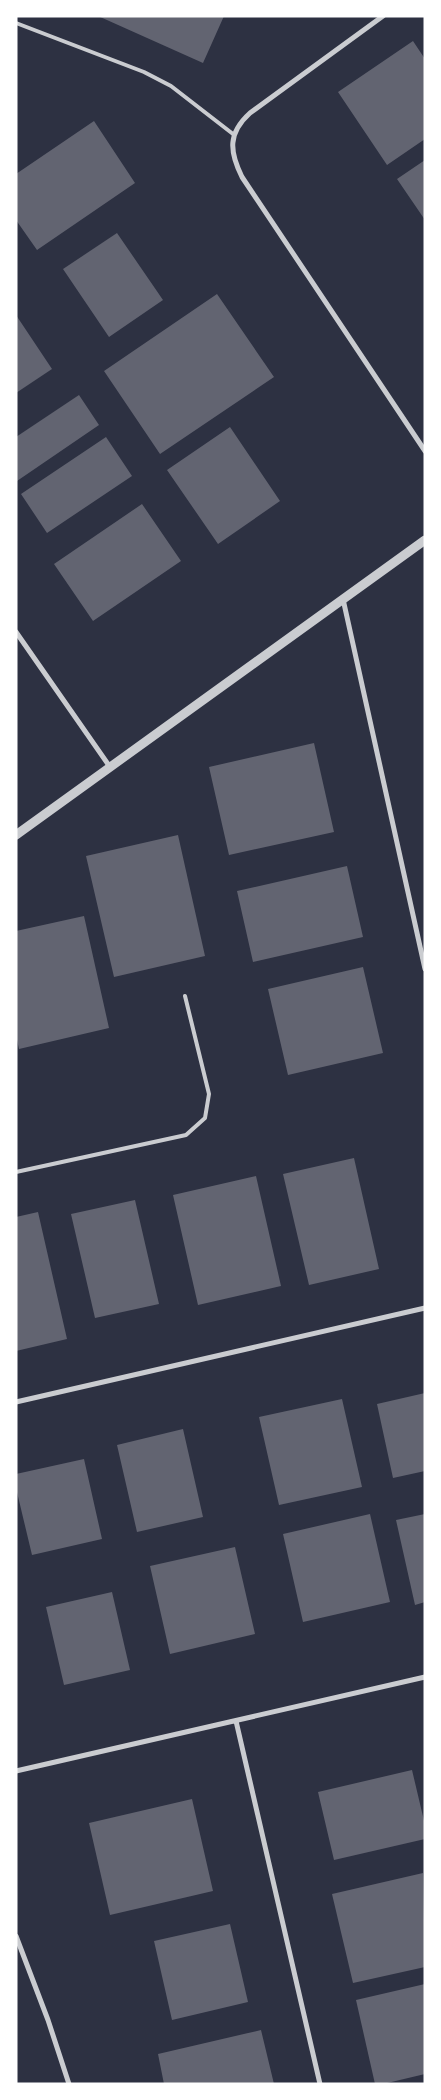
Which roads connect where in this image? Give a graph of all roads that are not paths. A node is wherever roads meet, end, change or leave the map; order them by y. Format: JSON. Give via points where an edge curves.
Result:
{"nodes":[{"id":1,"x":383,"y":16,"type":"edge"},
{"id":2,"x":16,"y":23,"type":"edge"},
{"id":3,"x":234,"y":134,"type":"junction"},
{"id":4,"x":425,"y":451,"type":"edge"},
{"id":5,"x":425,"y":540,"type":"edge"},
{"id":6,"x":343,"y":599,"type":"junction"},
{"id":7,"x":16,"y":632,"type":"edge"},
{"id":8,"x":110,"y":767,"type":"junction"},
{"id":9,"x":16,"y":835,"type":"edge"},
{"id":10,"x":425,"y":969,"type":"edge"},
{"id":11,"x":185,"y":996,"type":"dead end"},
{"id":12,"x":16,"y":1172,"type":"edge"},
{"id":13,"x":425,"y":1308,"type":"edge"},
{"id":14,"x":16,"y":1402,"type":"edge"},
{"id":15,"x":425,"y":1677,"type":"edge"},
{"id":16,"x":236,"y":1721,"type":"junction"},
{"id":17,"x":16,"y":1772,"type":"edge"},
{"id":18,"x":16,"y":1936,"type":"edge"},
{"id":19,"x":68,"y":2084,"type":"edge"},
{"id":20,"x":320,"y":2084,"type":"edge"}],
"edges":[{"from":1,"to":3,"type":"street","via":[[250,113],[239,123]]},
{"from":2,"to":3,"type":"lane","via":[[144,72],[171,86]]},
{"from":3,"to":4,"type":"street","via":[[232,149],[242,177]]},
{"from":5,"to":6,"type":"street"},
{"from":6,"to":8,"type":"street"},
{"from":6,"to":10,"type":"street"},
{"from":7,"to":8,"type":"street"},
{"from":8,"to":9,"type":"street"},
{"from":11,"to":12,"type":"lane","via":[[209,1094],[205,1118],[186,1134]]},
{"from":13,"to":14,"type":"street"},
{"from":15,"to":16,"type":"street"},
{"from":16,"to":17,"type":"street"},
{"from":16,"to":20,"type":"street"},
{"from":18,"to":19,"type":"street"}]}
